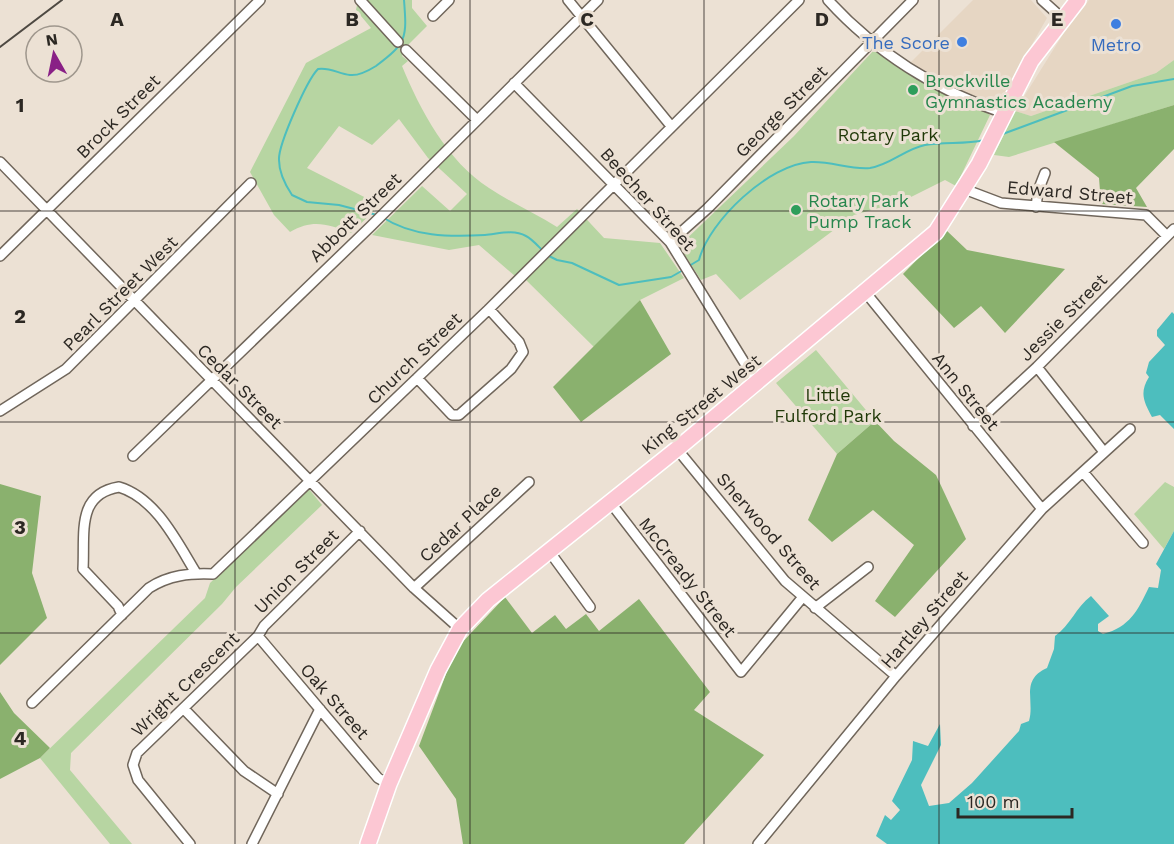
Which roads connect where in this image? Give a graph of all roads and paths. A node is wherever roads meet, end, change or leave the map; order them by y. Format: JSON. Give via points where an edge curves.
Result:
{"nodes":[{"id":1,"x":260,"y":0,"type":"edge"},
{"id":2,"x":360,"y":0,"type":"edge"},
{"id":3,"x":449,"y":0,"type":"edge"},
{"id":4,"x":568,"y":0,"type":"edge"},
{"id":5,"x":598,"y":0,"type":"edge"},
{"id":6,"x":799,"y":0,"type":"edge"},
{"id":7,"x":828,"y":0,"type":"edge"},
{"id":8,"x":913,"y":0,"type":"edge"},
{"id":9,"x":1042,"y":0,"type":"edge"},
{"id":10,"x":1078,"y":0,"type":"edge"},
{"id":11,"x":433,"y":16,"type":"dead end"},
{"id":12,"x":582,"y":16,"type":"junction"},
{"id":13,"x":1062,"y":18,"type":"junction"},
{"id":14,"x":398,"y":42,"type":"dead end"},
{"id":15,"x":872,"y":42,"type":"junction"},
{"id":16,"x":406,"y":50,"type":"dead end"},
{"id":17,"x":514,"y":83,"type":"junction"},
{"id":18,"x":1004,"y":113,"type":"junction"},
{"id":19,"x":477,"y":120,"type":"junction"},
{"id":20,"x":671,"y":126,"type":"junction"},
{"id":21,"x":0,"y":162,"type":"edge"},
{"id":22,"x":1046,"y":172,"type":"dead end"},
{"id":23,"x":251,"y":183,"type":"dead end"},
{"id":24,"x":612,"y":183,"type":"junction"},
{"id":25,"x":964,"y":189,"type":"junction"},
{"id":26,"x":1036,"y":207,"type":"junction"},
{"id":27,"x":46,"y":211,"type":"junction"},
{"id":28,"x":1170,"y":232,"type":"edge"},
{"id":29,"x":669,"y":242,"type":"junction"},
{"id":30,"x":0,"y":256,"type":"edge"},
{"id":31,"x":866,"y":293,"type":"junction"},
{"id":32,"x":134,"y":301,"type":"junction"},
{"id":33,"x":489,"y":309,"type":"junction"},
{"id":34,"x":1037,"y":367,"type":"junction"},
{"id":35,"x":417,"y":378,"type":"junction"},
{"id":36,"x":210,"y":380,"type":"junction"},
{"id":37,"x":758,"y":383,"type":"junction"},
{"id":38,"x":0,"y":411,"type":"edge"},
{"id":39,"x":973,"y":426,"type":"junction"},
{"id":40,"x":1130,"y":429,"type":"dead end"},
{"id":41,"x":677,"y":449,"type":"junction"},
{"id":42,"x":1104,"y":452,"type":"junction"},
{"id":43,"x":132,"y":456,"type":"dead end"},
{"id":44,"x":1083,"y":472,"type":"junction"},
{"id":45,"x":309,"y":480,"type":"junction"},
{"id":46,"x":529,"y":482,"type":"dead end"},
{"id":47,"x":610,"y":502,"type":"junction"},
{"id":48,"x":1042,"y":509,"type":"junction"},
{"id":49,"x":360,"y":531,"type":"junction"},
{"id":50,"x":1143,"y":543,"type":"dead end"},
{"id":51,"x":549,"y":551,"type":"junction"},
{"id":52,"x":868,"y":567,"type":"dead end"},
{"id":53,"x":196,"y":573,"type":"junction"},
{"id":54,"x":414,"y":588,"type":"junction"},
{"id":55,"x":802,"y":598,"type":"junction"},
{"id":56,"x":590,"y":607,"type":"dead end"},
{"id":57,"x":815,"y":608,"type":"junction"},
{"id":58,"x":122,"y":615,"type":"junction"},
{"id":59,"x":460,"y":629,"type":"junction"},
{"id":60,"x":258,"y":636,"type":"junction"},
{"id":61,"x":896,"y":676,"type":"junction"},
{"id":62,"x":32,"y":703,"type":"dead end"},
{"id":63,"x":320,"y":709,"type":"junction"},
{"id":64,"x":184,"y":710,"type":"junction"},
{"id":65,"x":389,"y":784,"type":"junction"},
{"id":66,"x":278,"y":794,"type":"junction"},
{"id":67,"x":190,"y":844,"type":"edge"},
{"id":68,"x":252,"y":844,"type":"edge"},
{"id":69,"x":368,"y":844,"type":"edge"},
{"id":70,"x":758,"y":844,"type":"edge"}],
"edges":[{"from":1,"to":27,"type":"street","name":"Brock Street"},
{"from":2,"to":14,"type":"street"},
{"from":3,"to":11,"type":"street"},
{"from":4,"to":12,"type":"street"},
{"from":5,"to":12,"type":"street","name":"Abbott Street"},
{"from":6,"to":20,"type":"street","name":"Church Street"},
{"from":7,"to":15,"type":"street"},
{"from":8,"to":15,"type":"street","name":"George Street"},
{"from":9,"to":13,"type":"street"},
{"from":10,"to":13,"type":"main road","name":"King Street West"},
{"from":12,"to":17,"type":"street","name":"Abbott Street"},
{"from":12,"to":20,"type":"street"},
{"from":13,"to":18,"type":"main road","name":"King Street West","via":[[1031,61]]},
{"from":15,"to":18,"type":"street","via":[[947,91]]},
{"from":15,"to":29,"type":"street","name":"George Street","via":[[707,209]]},
{"from":16,"to":19,"type":"street"},
{"from":17,"to":19,"type":"street","name":"Abbott Street"},
{"from":17,"to":24,"type":"street","name":"Beecher Street"},
{"from":18,"to":25,"type":"main road","name":"King Street West"},
{"from":19,"to":36,"type":"street","name":"Abbott Street"},
{"from":20,"to":24,"type":"street","name":"Church Street"},
{"from":21,"to":27,"type":"street","name":"Cedar Street"},
{"from":22,"to":26,"type":"street"},
{"from":23,"to":32,"type":"street","name":"Pearl Street West"},
{"from":24,"to":29,"type":"street","name":"Beecher Street"},
{"from":24,"to":33,"type":"street","name":"Church Street"},
{"from":25,"to":26,"type":"street","name":"Edward Street","via":[[1001,203]]},
{"from":25,"to":31,"type":"main road","name":"King Street West","via":[[936,232]]},
{"from":26,"to":28,"type":"street","name":"Edward Street","via":[[1146,215]]},
{"from":27,"to":30,"type":"street","name":"Brock Street"},
{"from":27,"to":32,"type":"street","name":"Cedar Street"},
{"from":28,"to":34,"type":"street","name":"Jessie Street"},
{"from":29,"to":37,"type":"street","name":"Beecher Street"},
{"from":31,"to":37,"type":"main road","name":"King Street West"},
{"from":31,"to":39,"type":"street","name":"Ann Street"},
{"from":32,"to":36,"type":"street","name":"Cedar Street"},
{"from":32,"to":38,"type":"street","name":"Pearl Street West","via":[[66,369]]},
{"from":33,"to":35,"type":"street","name":"Church Street"},
{"from":33,"to":35,"type":"street","via":[[519,342],[523,352],[511,369],[459,415],[452,416]]},
{"from":34,"to":39,"type":"street","name":"Jessie Street"},
{"from":34,"to":42,"type":"street"},
{"from":35,"to":45,"type":"street","name":"Church Street"},
{"from":36,"to":43,"type":"street","name":"Abbott Street"},
{"from":36,"to":45,"type":"street","name":"Cedar Street"},
{"from":37,"to":41,"type":"main road","name":"King Street West"},
{"from":39,"to":48,"type":"street","name":"Ann Street"},
{"from":40,"to":42,"type":"street","name":"Hartley Street"},
{"from":41,"to":47,"type":"main road","name":"King Street West"},
{"from":41,"to":55,"type":"street","name":"Sherwood Street"},
{"from":42,"to":44,"type":"street","name":"Hartley Street"},
{"from":44,"to":48,"type":"street","name":"Hartley Street"},
{"from":44,"to":50,"type":"street"},
{"from":45,"to":49,"type":"street","name":"Cedar Street"},
{"from":45,"to":53,"type":"street","name":"Church Street","via":[[213,574]]},
{"from":46,"to":54,"type":"street","name":"Cedar Place"},
{"from":47,"to":51,"type":"main road","name":"King Street West"},
{"from":47,"to":55,"type":"street","name":"McCready Street","via":[[741,672]]},
{"from":48,"to":61,"type":"street","name":"Hartley Street"},
{"from":49,"to":54,"type":"street","name":"Cedar Street"},
{"from":49,"to":60,"type":"street","name":"Union Street"},
{"from":51,"to":56,"type":"street"},
{"from":51,"to":59,"type":"main road","name":"King Street West","via":[[488,600]]},
{"from":52,"to":57,"type":"street"},
{"from":53,"to":58,"type":"street","name":"Church Street","via":[[162,579]]},
{"from":53,"to":58,"type":"street","via":[[172,532],[142,498],[119,487],[96,494],[88,505],[83,569]]},
{"from":54,"to":59,"type":"street","name":"Cedar Street"},
{"from":55,"to":57,"type":"street","name":"Sherwood Street"},
{"from":57,"to":61,"type":"street","name":"Sherwood Street"},
{"from":58,"to":62,"type":"street","name":"Church Street"},
{"from":59,"to":65,"type":"main road","name":"King Street West","via":[[438,669]]},
{"from":60,"to":63,"type":"street","name":"Oak Street"},
{"from":60,"to":64,"type":"street","name":"Wright Crescent"},
{"from":61,"to":70,"type":"street","name":"Hartley Street"},
{"from":63,"to":65,"type":"street","name":"Oak Street","via":[[378,778]]},
{"from":63,"to":66,"type":"street"},
{"from":64,"to":66,"type":"street","via":[[244,771]]},
{"from":64,"to":67,"type":"street","name":"Wright Crescent","via":[[137,753],[133,765],[138,780]]},
{"from":65,"to":69,"type":"main road","name":"King Street West"},
{"from":66,"to":68,"type":"street"}]}
